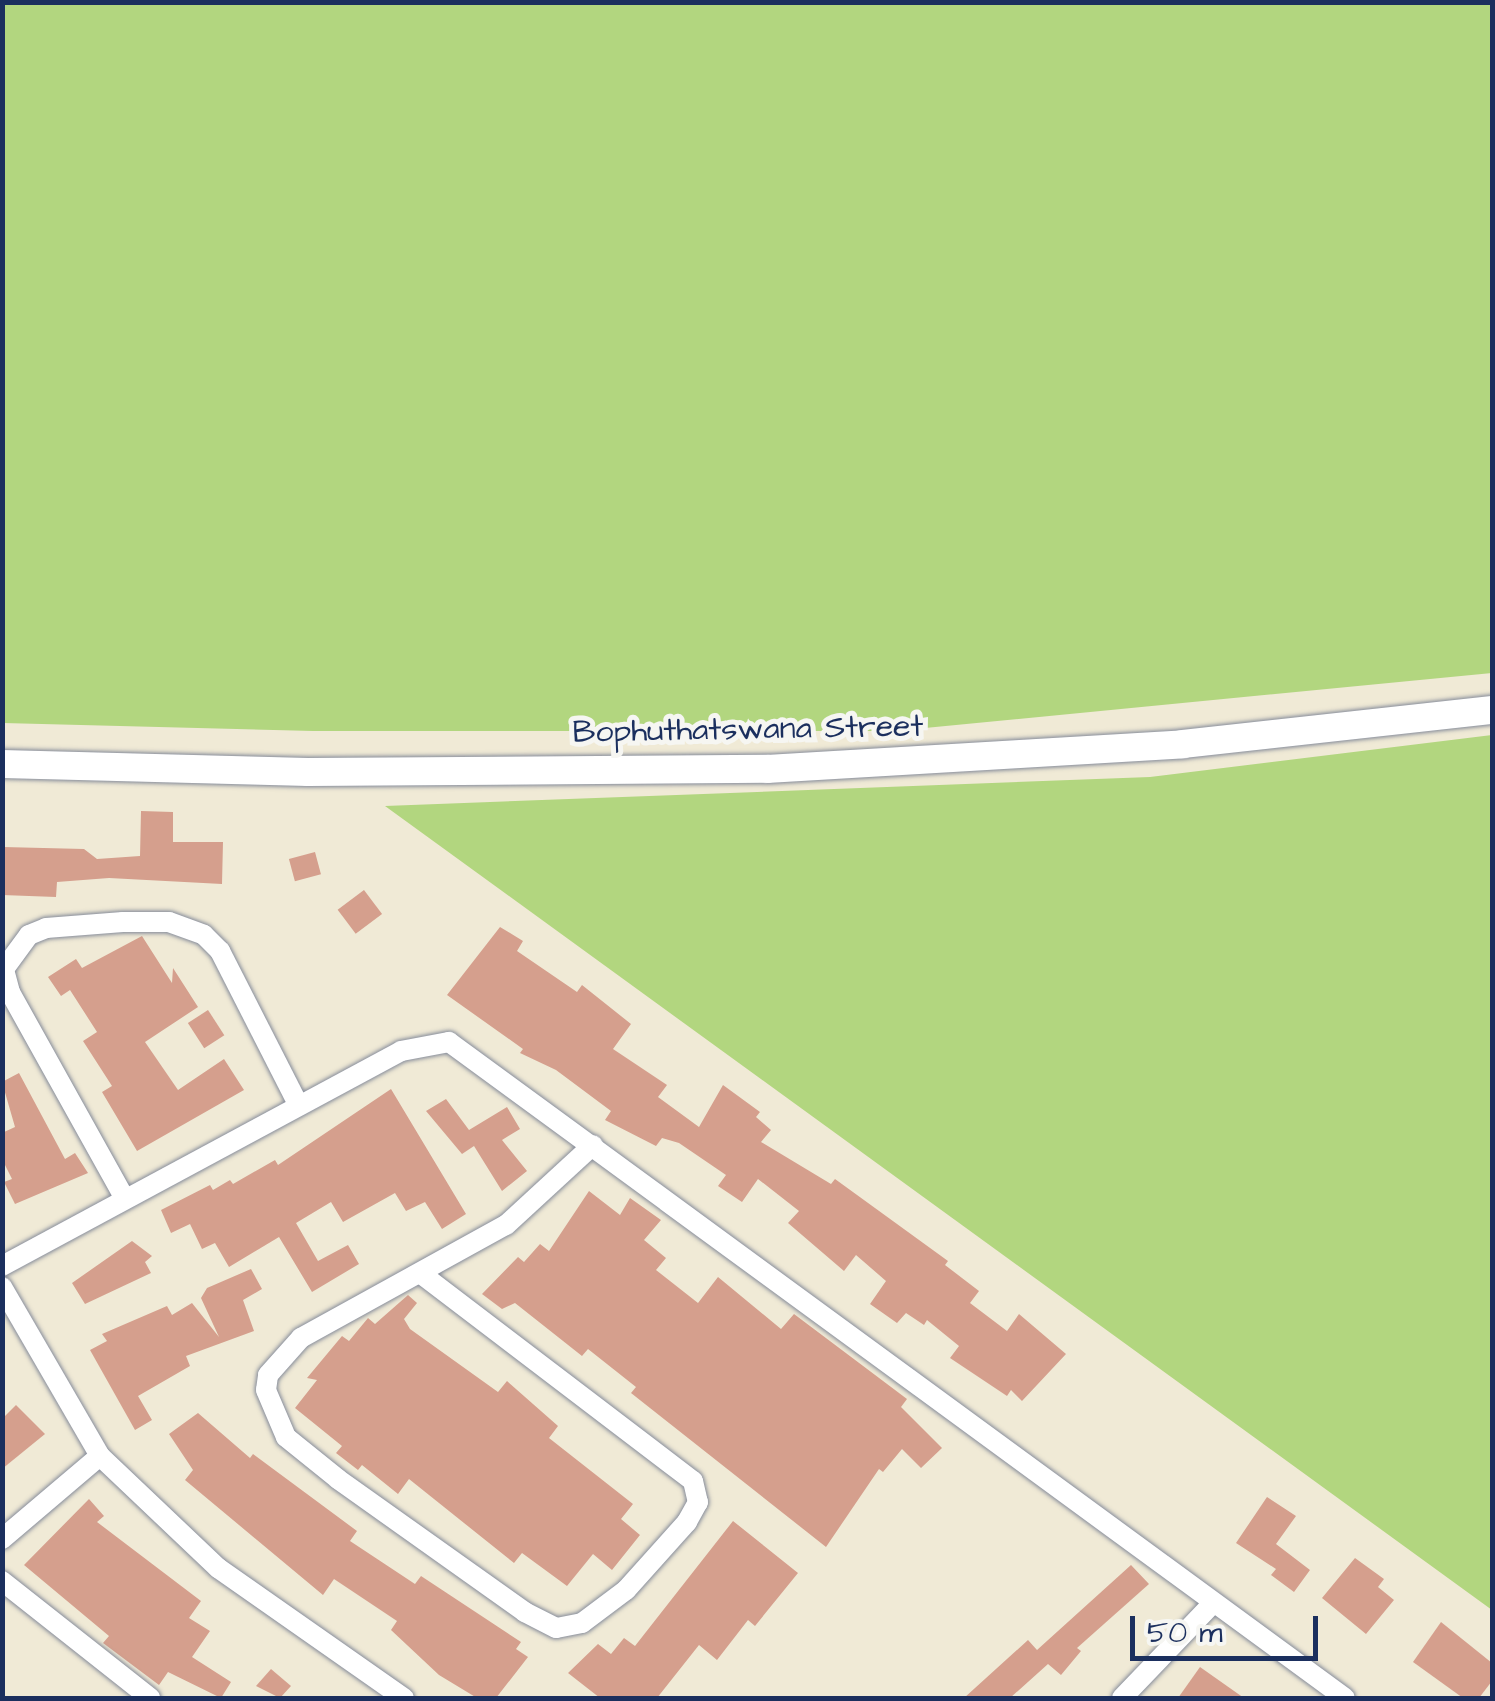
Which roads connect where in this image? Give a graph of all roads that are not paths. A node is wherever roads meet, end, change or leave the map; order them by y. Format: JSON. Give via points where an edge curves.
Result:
{"nodes":[{"id":1,"x":1492,"y":710,"type":"edge"},
{"id":2,"x":2,"y":764,"type":"edge"},
{"id":3,"x":298,"y":1104,"type":"junction"},
{"id":4,"x":593,"y":1145,"type":"junction"},
{"id":5,"x":124,"y":1199,"type":"junction"},
{"id":6,"x":2,"y":1266,"type":"edge"},
{"id":7,"x":420,"y":1273,"type":"junction"},
{"id":8,"x":2,"y":1287,"type":"edge"},
{"id":9,"x":100,"y":1456,"type":"junction"},
{"id":10,"x":2,"y":1539,"type":"edge"},
{"id":11,"x":2,"y":1581,"type":"edge"},
{"id":12,"x":1212,"y":1604,"type":"junction"},
{"id":13,"x":140,"y":1696,"type":"edge"},
{"id":14,"x":404,"y":1698,"type":"edge"},
{"id":15,"x":1122,"y":1698,"type":"edge"},
{"id":16,"x":1345,"y":1698,"type":"edge"}],
"edges":[{"from":1,"to":2,"type":"street","name":"Bophuthatswana Street","via":[[1202,743],[768,769],[308,772]]},
{"from":3,"to":4,"type":"street","via":[[401,1051],[438,1040],[456,1045]]},
{"from":3,"to":5,"type":"street"},
{"from":3,"to":5,"type":"street","via":[[220,952],[204,935],[170,922],[46,928],[29,935],[4,968],[10,992]]},
{"from":4,"to":7,"type":"street","via":[[506,1225]]},
{"from":4,"to":12,"type":"street"},
{"from":5,"to":6,"type":"street"},
{"from":7,"to":7,"type":"street","via":[[301,1338],[268,1375],[268,1407],[296,1447],[525,1612],[556,1628],[582,1623],[626,1590],[688,1522],[698,1502],[693,1481]]},
{"from":8,"to":9,"type":"street"},
{"from":9,"to":10,"type":"street"},
{"from":9,"to":14,"type":"street","via":[[218,1568]]},
{"from":11,"to":13,"type":"street"},
{"from":12,"to":15,"type":"street"},
{"from":12,"to":16,"type":"street"}]}
